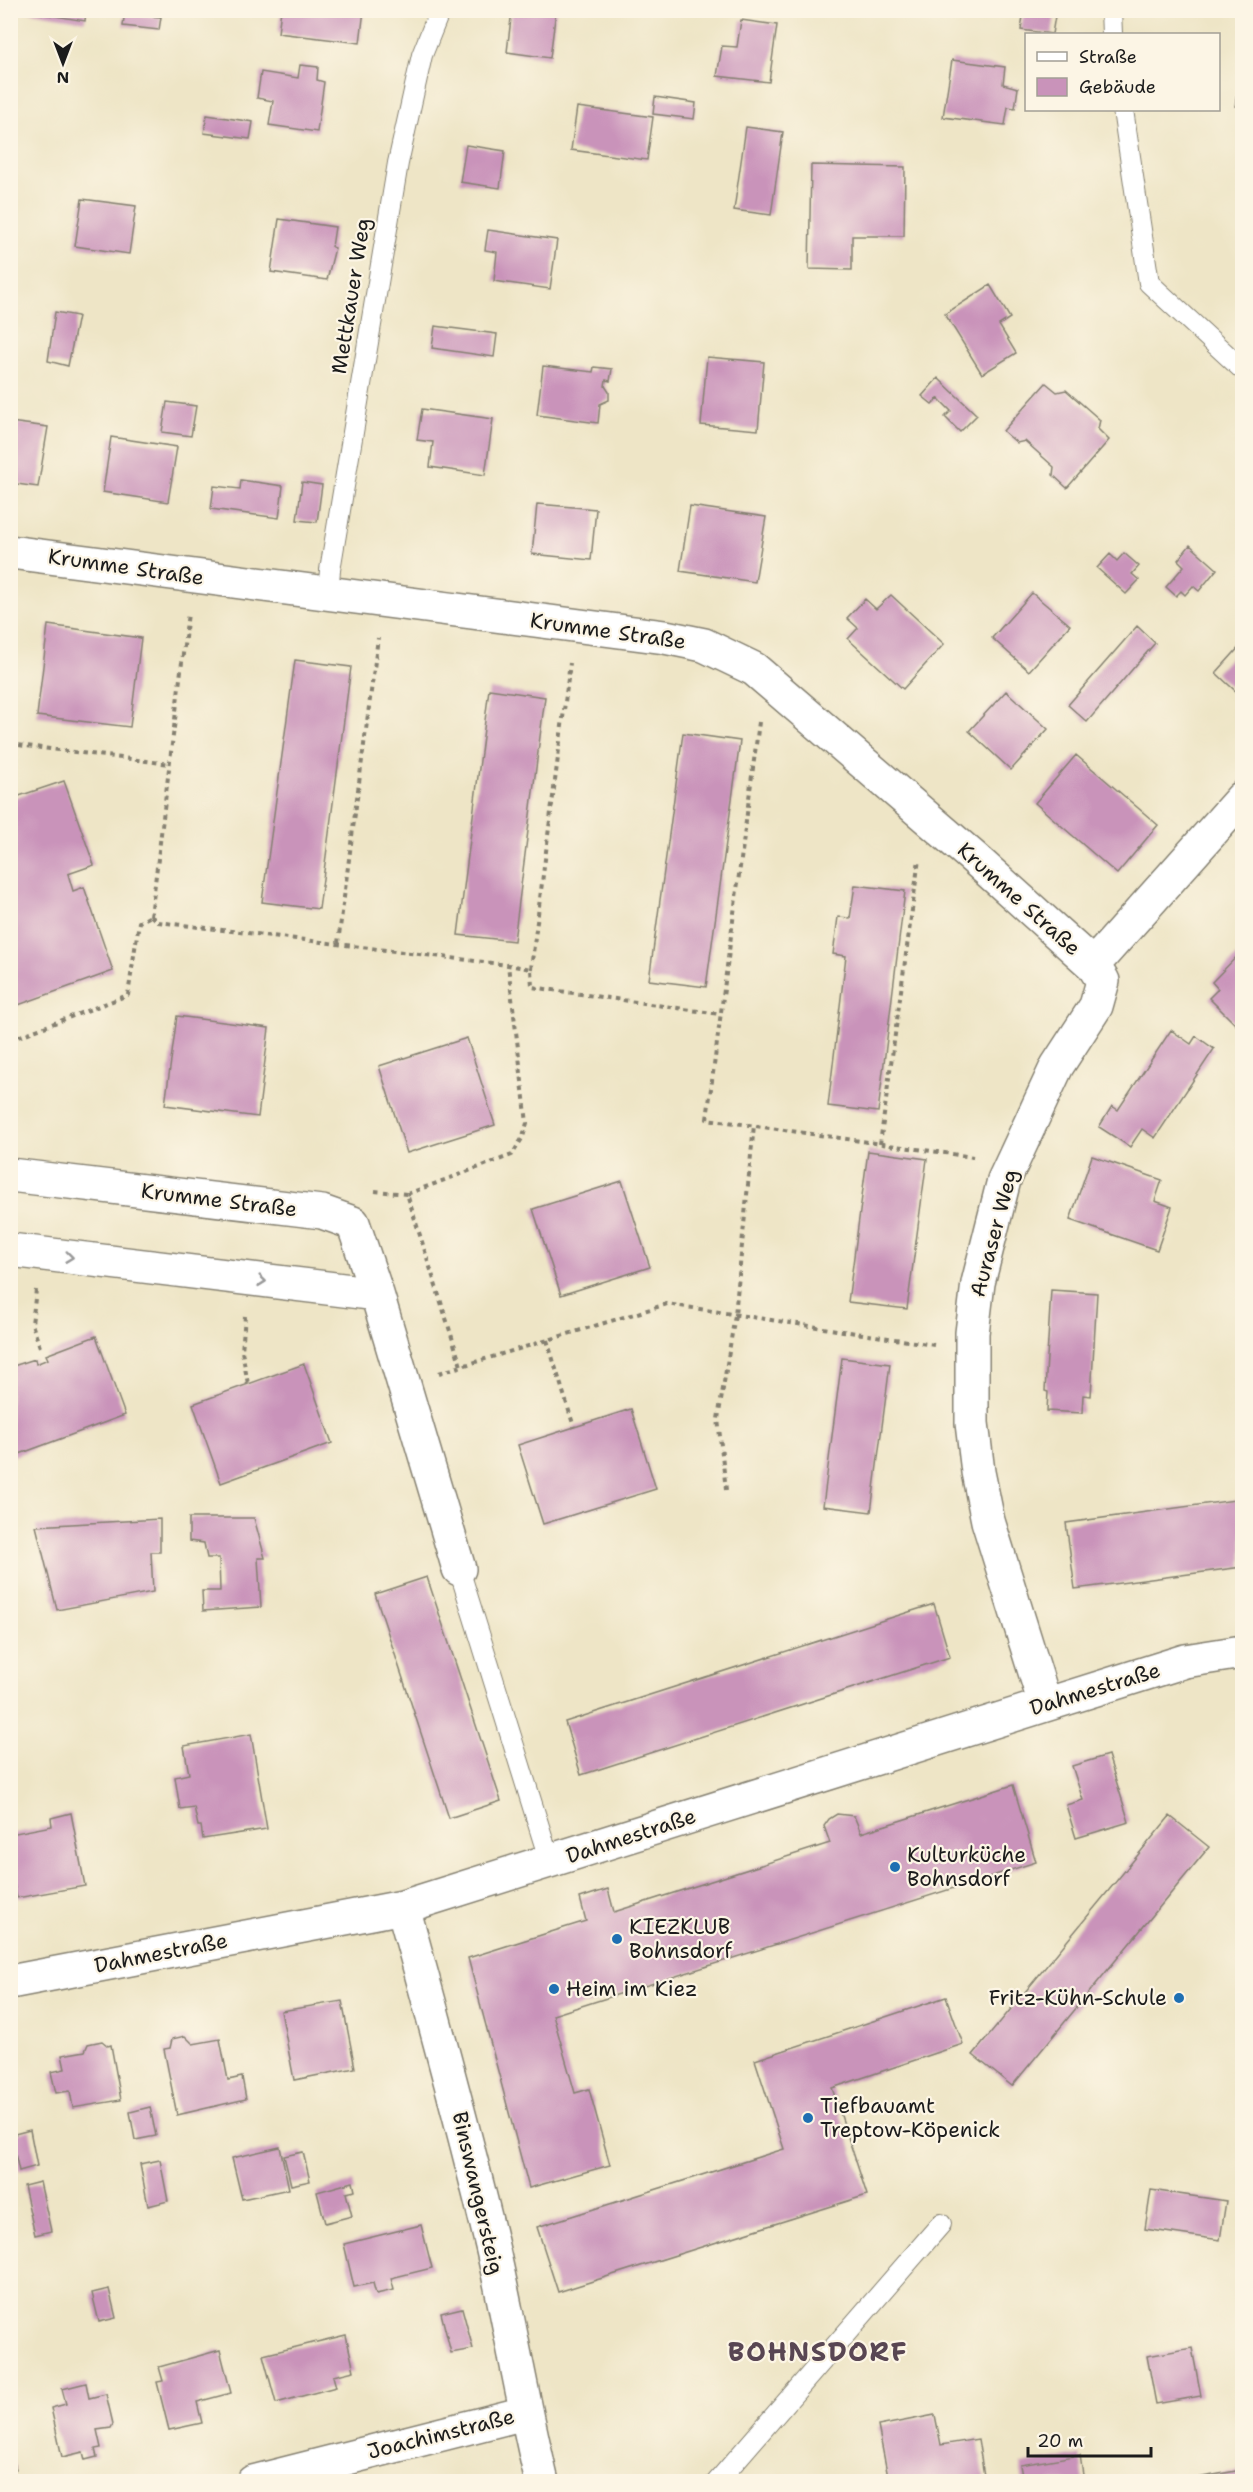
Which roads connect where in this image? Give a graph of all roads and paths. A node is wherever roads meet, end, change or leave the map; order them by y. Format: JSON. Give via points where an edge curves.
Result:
{"nodes":[{"id":1,"x":440,"y":10,"type":"edge"},
{"id":2,"x":1111,"y":10,"type":"edge"},
{"id":3,"x":1112,"y":33,"type":"edge"},
{"id":4,"x":1123,"y":111,"type":"edge"},
{"id":5,"x":1242,"y":369,"type":"edge"},
{"id":6,"x":10,"y":552,"type":"edge"},
{"id":7,"x":328,"y":595,"type":"junction"},
{"id":8,"x":189,"y":610,"type":"dead end"},
{"id":9,"x":379,"y":633,"type":"dead end"},
{"id":10,"x":570,"y":661,"type":"dead end"},
{"id":11,"x":760,"y":718,"type":"dead end"},
{"id":12,"x":10,"y":744,"type":"edge"},
{"id":13,"x":170,"y":764,"type":"junction"},
{"id":14,"x":1242,"y":798,"type":"edge"},
{"id":15,"x":921,"y":849,"type":"dead end"},
{"id":16,"x":151,"y":916,"type":"junction"},
{"id":17,"x":338,"y":944,"type":"junction"},
{"id":18,"x":508,"y":965,"type":"junction"},
{"id":19,"x":1093,"y":965,"type":"junction"},
{"id":20,"x":531,"y":969,"type":"junction"},
{"id":21,"x":719,"y":1014,"type":"junction"},
{"id":22,"x":10,"y":1040,"type":"edge"},
{"id":23,"x":754,"y":1125,"type":"junction"},
{"id":24,"x":880,"y":1144,"type":"junction"},
{"id":25,"x":980,"y":1158,"type":"dead end"},
{"id":26,"x":10,"y":1174,"type":"edge"},
{"id":27,"x":406,"y":1194,"type":"dead end"},
{"id":28,"x":26,"y":1252,"type":"edge"},
{"id":29,"x":248,"y":1279,"type":"junction"},
{"id":30,"x":377,"y":1294,"type":"junction"},
{"id":31,"x":735,"y":1315,"type":"junction"},
{"id":32,"x":547,"y":1340,"type":"junction"},
{"id":33,"x":945,"y":1347,"type":"dead end"},
{"id":34,"x":41,"y":1350,"type":"dead end"},
{"id":35,"x":248,"y":1384,"type":"dead end"},
{"id":36,"x":404,"y":1385,"type":"junction"},
{"id":37,"x":574,"y":1427,"type":"dead end"},
{"id":38,"x":726,"y":1490,"type":"dead end"},
{"id":39,"x":459,"y":1569,"type":"joint"},
{"id":40,"x":1242,"y":1652,"type":"edge"},
{"id":41,"x":1045,"y":1704,"type":"junction"},
{"id":42,"x":550,"y":1862,"type":"junction"},
{"id":43,"x":403,"y":1906,"type":"junction"},
{"id":44,"x":10,"y":1982,"type":"edge"},
{"id":45,"x":941,"y":2224,"type":"dead end"},
{"id":46,"x":525,"y":2413,"type":"junction"},
{"id":47,"x":252,"y":2481,"type":"edge"},
{"id":48,"x":542,"y":2481,"type":"edge"},
{"id":49,"x":717,"y":2481,"type":"edge"}],
"edges":[{"from":1,"to":7,"type":"lane","name":"Mettkauer Weg","via":[[422,55],[398,163]]},
{"from":2,"to":3,"type":"lane"},
{"from":4,"to":5,"type":"lane","via":[[1149,283]]},
{"from":6,"to":7,"type":"street","name":"Krumme Straße"},
{"from":7,"to":19,"type":"street","name":"Krumme Straße","via":[[665,637],[704,645],[754,669]]},
{"from":8,"to":13,"type":"path"},
{"from":9,"to":17,"type":"path"},
{"from":10,"to":20,"type":"path"},
{"from":11,"to":21,"type":"path"},
{"from":12,"to":13,"type":"path"},
{"from":13,"to":16,"type":"path"},
{"from":14,"to":19,"type":"street"},
{"from":15,"to":24,"type":"path"},
{"from":16,"to":17,"type":"path","via":[[158,922]]},
{"from":16,"to":22,"type":"path","via":[[139,922],[128,995]]},
{"from":17,"to":18,"type":"path"},
{"from":18,"to":20,"type":"path"},
{"from":18,"to":27,"type":"path","via":[[527,1123],[523,1137],[512,1155]]},
{"from":19,"to":41,"type":"street","name":"Auraser Weg","via":[[1103,981],[1096,1006],[1057,1066],[1004,1180],[978,1283],[972,1333],[972,1423],[978,1472],[988,1521]]},
{"from":20,"to":21,"type":"path","via":[[532,987]]},
{"from":21,"to":23,"type":"path","via":[[706,1119]]},
{"from":23,"to":24,"type":"path"},
{"from":23,"to":31,"type":"path"},
{"from":24,"to":25,"type":"path"},
{"from":26,"to":30,"type":"street","name":"Krumme Straße","via":[[322,1212],[353,1223]]},
{"from":28,"to":29,"type":"street","one_way":true},
{"from":28,"to":34,"type":"path","via":[[32,1324]]},
{"from":29,"to":30,"type":"street","one_way":true},
{"from":29,"to":35,"type":"path","via":[[242,1351]]},
{"from":30,"to":36,"type":"street","name":"Krumme Straße"},
{"from":31,"to":32,"type":"path","via":[[667,1304]]},
{"from":31,"to":33,"type":"path"},
{"from":31,"to":38,"type":"path","via":[[718,1419]]},
{"from":32,"to":36,"type":"path"},
{"from":32,"to":37,"type":"path"},
{"from":36,"to":39,"type":"street","name":"Krumme Straße"},
{"from":39,"to":42,"type":"lane"},
{"from":40,"to":41,"type":"street","name":"Dahmestraße","via":[[1185,1661]]},
{"from":41,"to":42,"type":"street","name":"Dahmestraße"},
{"from":42,"to":43,"type":"street","name":"Dahmestraße"},
{"from":43,"to":44,"type":"street","name":"Dahmestraße"},
{"from":43,"to":46,"type":"street","name":"Binswangersteig","via":[[489,2236]]},
{"from":45,"to":49,"type":"lane"},
{"from":46,"to":47,"type":"street","name":"Joachimstraße"},
{"from":46,"to":48,"type":"street","name":"Binswangersteig"}]}
